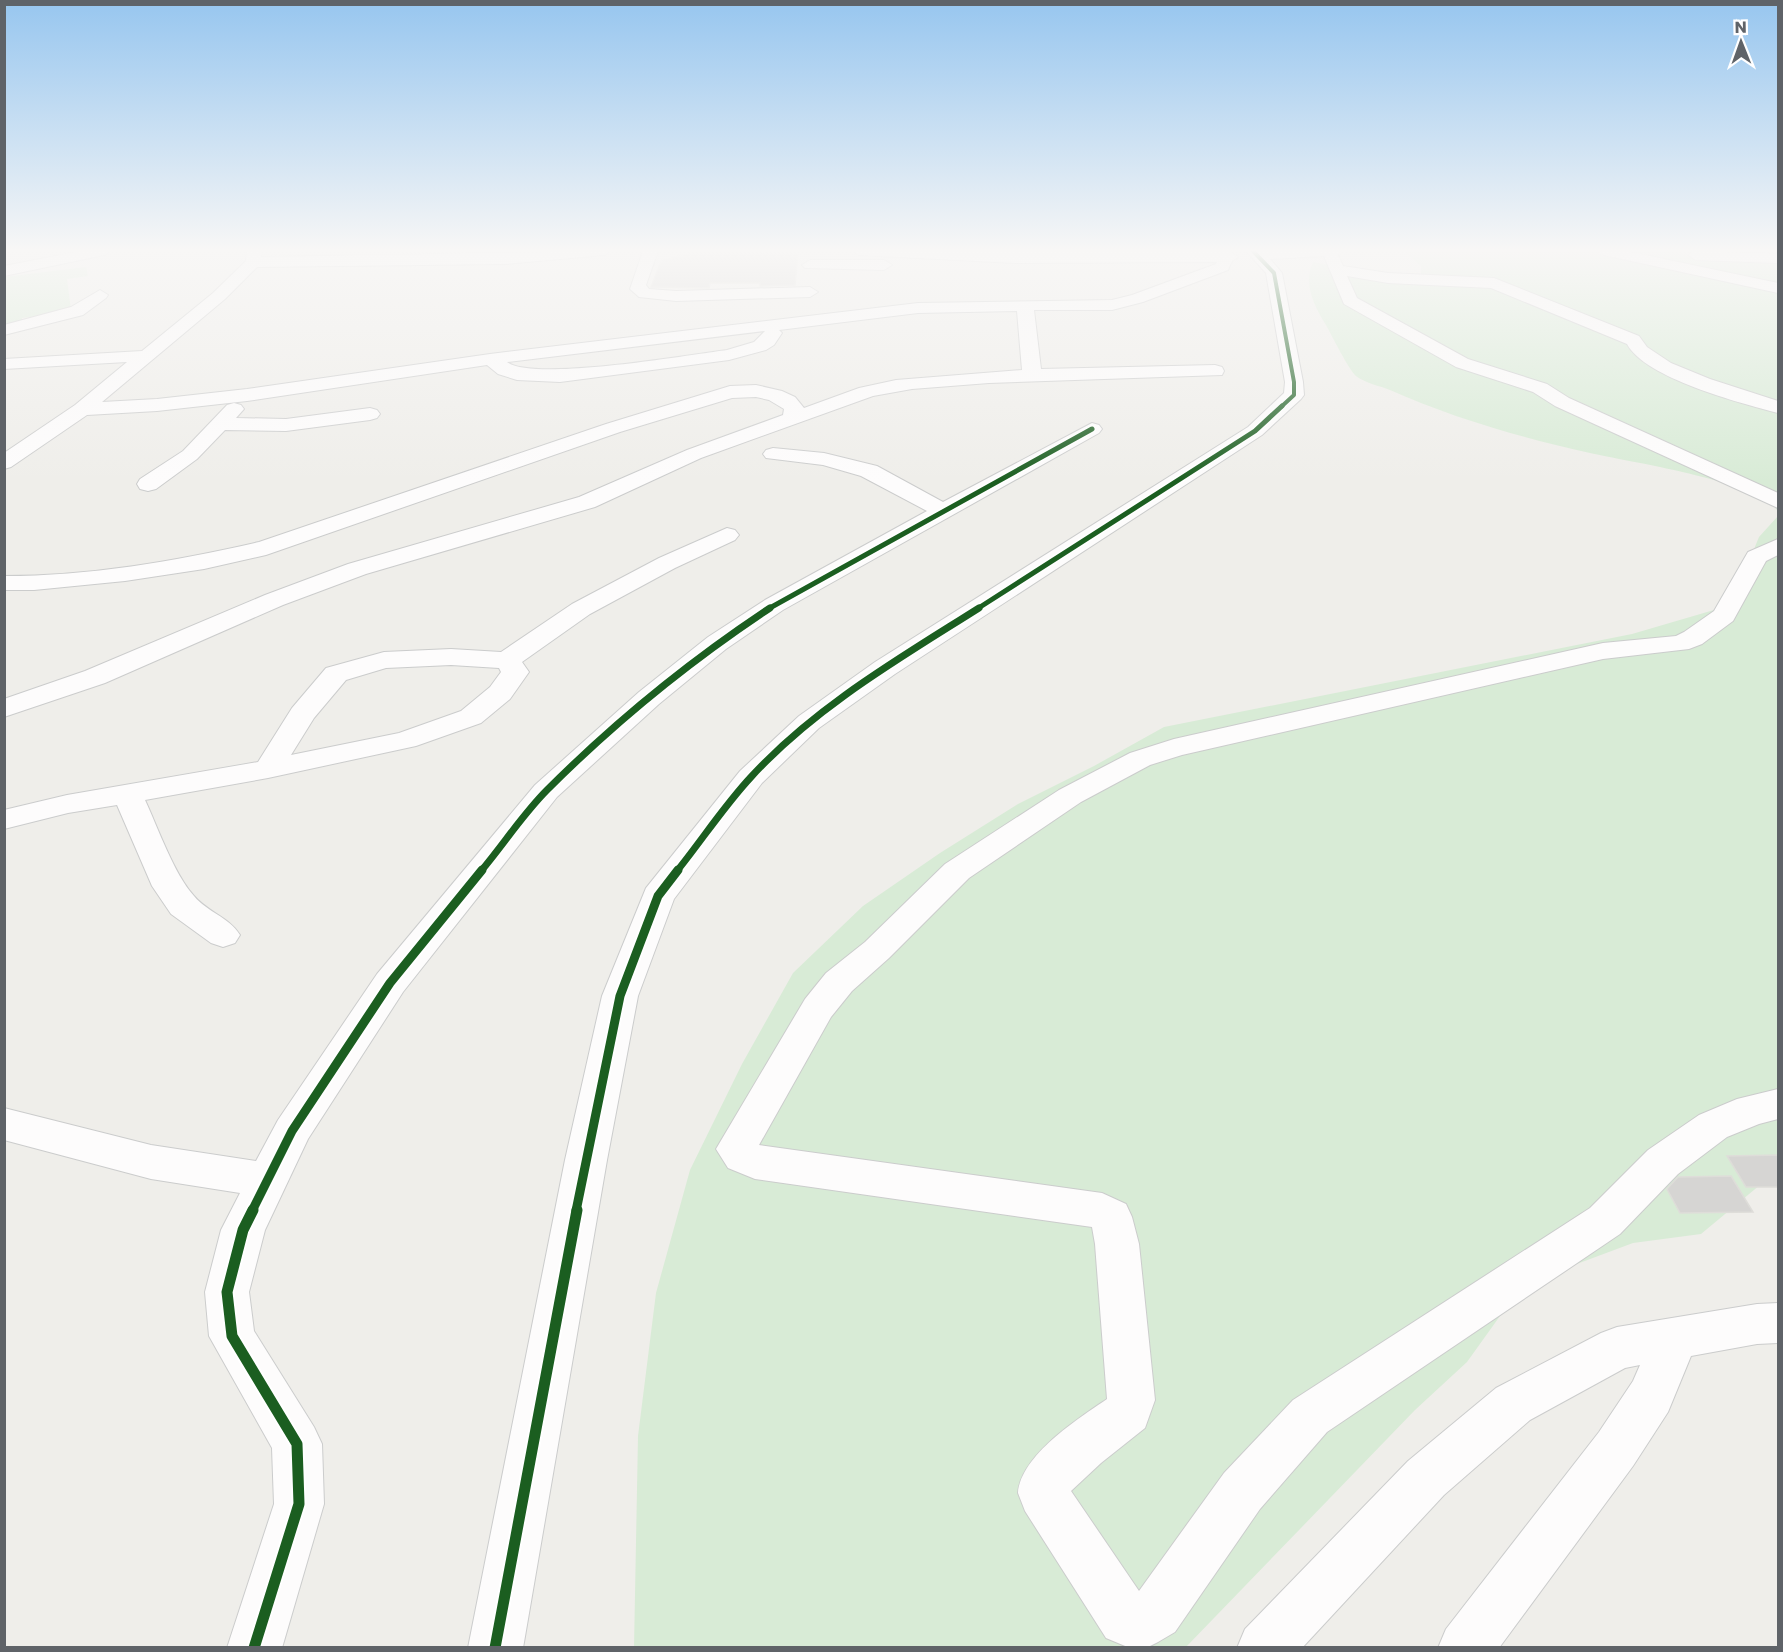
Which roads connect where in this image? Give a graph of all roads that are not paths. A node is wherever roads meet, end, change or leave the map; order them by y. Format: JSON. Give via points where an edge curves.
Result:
{"nodes":[{"id":1,"x":179,"y":328,"type":"edge"},
{"id":2,"x":773,"y":328,"type":"edge"},
{"id":3,"x":1027,"y":328,"type":"edge"},
{"id":4,"x":1284,"y":328,"type":"edge"},
{"id":5,"x":1399,"y":328,"type":"edge"},
{"id":6,"x":1605,"y":328,"type":"edge"},
{"id":7,"x":145,"y":356,"type":"junction"},
{"id":8,"x":4,"y":364,"type":"edge"},
{"id":9,"x":1215,"y":370,"type":"dead end"},
{"id":10,"x":1032,"y":375,"type":"junction"},
{"id":11,"x":247,"y":395,"type":"junction"},
{"id":12,"x":1779,"y":407,"type":"edge"},
{"id":13,"x":82,"y":409,"type":"junction"},
{"id":14,"x":370,"y":414,"type":"dead end"},
{"id":15,"x":792,"y":417,"type":"junction"},
{"id":16,"x":221,"y":424,"type":"junction"},
{"id":17,"x":1092,"y":429,"type":"dead end"},
{"id":18,"x":40,"y":440,"type":"junction"},
{"id":19,"x":4,"y":442,"type":"edge"},
{"id":20,"x":773,"y":454,"type":"dead end"},
{"id":21,"x":4,"y":464,"type":"edge"},
{"id":22,"x":148,"y":484,"type":"dead end"},
{"id":23,"x":1779,"y":501,"type":"edge"},
{"id":24,"x":943,"y":511,"type":"junction"},
{"id":25,"x":727,"y":535,"type":"dead end"},
{"id":26,"x":1779,"y":546,"type":"edge"},
{"id":27,"x":4,"y":583,"type":"edge"},
{"id":28,"x":507,"y":660,"type":"junction"},
{"id":29,"x":4,"y":709,"type":"edge"},
{"id":30,"x":268,"y":769,"type":"junction"},
{"id":31,"x":127,"y":793,"type":"junction"},
{"id":32,"x":4,"y":820,"type":"edge"},
{"id":33,"x":223,"y":936,"type":"dead end"},
{"id":34,"x":1779,"y":1104,"type":"edge"},
{"id":35,"x":4,"y":1124,"type":"edge"},
{"id":36,"x":268,"y":1180,"type":"junction"},
{"id":37,"x":1779,"y":1323,"type":"edge"},
{"id":38,"x":1675,"y":1338,"type":"junction"},
{"id":39,"x":254,"y":1647,"type":"edge"},
{"id":40,"x":495,"y":1647,"type":"edge"},
{"id":41,"x":1264,"y":1647,"type":"edge"},
{"id":42,"x":1465,"y":1647,"type":"edge"}],
"edges":[{"from":1,"to":7,"type":"street"},
{"from":2,"to":11,"type":"street","via":[[768,341],[744,352],[712,358],[560,376],[517,374],[490,359]]},
{"from":3,"to":10,"type":"street"},
{"from":4,"to":40,"type":"street","via":[[1294,395],[1281,409],[1255,431],[885,668],[809,722],[751,777],[658,896],[620,996]]},
{"from":5,"to":23,"type":"street","via":[[1462,363],[1540,388],[1562,402]]},
{"from":6,"to":12,"type":"street","via":[[1633,340],[1650,360]]},
{"from":7,"to":8,"type":"street"},
{"from":7,"to":13,"type":"street"},
{"from":9,"to":10,"type":"street"},
{"from":10,"to":15,"type":"street","via":[[889,385]]},
{"from":11,"to":13,"type":"street"},
{"from":11,"to":16,"type":"street"},
{"from":13,"to":18,"type":"street"},
{"from":14,"to":16,"type":"street","via":[[286,425]]},
{"from":15,"to":27,"type":"street","via":[[794,408],[775,394],[730,392],[613,428],[266,548],[125,574]]},
{"from":15,"to":29,"type":"street","via":[[694,454],[587,502],[357,569],[284,596],[95,676]]},
{"from":16,"to":22,"type":"street","via":[[190,455]]},
{"from":17,"to":24,"type":"street"},
{"from":18,"to":19,"type":"street"},
{"from":18,"to":21,"type":"street"},
{"from":20,"to":24,"type":"street","via":[[824,459],[869,471]]},
{"from":24,"to":36,"type":"street","via":[[774,604],[717,643],[546,791],[390,983],[292,1131]]},
{"from":25,"to":28,"type":"street","via":[[581,609]]},
{"from":26,"to":34,"type":"street","via":[[1756,557],[1724,616],[1680,643],[1603,651],[1174,748],[1140,759],[1070,796],[957,871],[877,950],[838,982],[818,1008],[736,1149],[755,1162],[1102,1210],[1112,1216],[1131,1400],[1128,1412],[1059,1469],[1045,1484],[1043,1493],[1125,1619],[1138,1623],[1156,1613],[1242,1491],[1310,1416],[1605,1221],[1663,1162],[1713,1126],[1751,1110]]},
{"from":28,"to":30,"type":"street","via":[[515,672],[500,693],[471,717],[406,740]]},
{"from":28,"to":30,"type":"street","via":[[384,660],[344,670],[325,684]]},
{"from":30,"to":31,"type":"street"},
{"from":31,"to":32,"type":"street"},
{"from":31,"to":33,"type":"street","via":[[169,886],[183,906]]},
{"from":35,"to":36,"type":"street","via":[[151,1162]]},
{"from":36,"to":39,"type":"street","via":[[243,1230],[227,1292],[232,1336],[297,1444],[299,1504]]},
{"from":37,"to":38,"type":"street"},
{"from":38,"to":41,"type":"street","via":[[1617,1348],[1514,1404],[1426,1478]]},
{"from":38,"to":42,"type":"street","via":[[1651,1396],[1616,1449]]}]}
